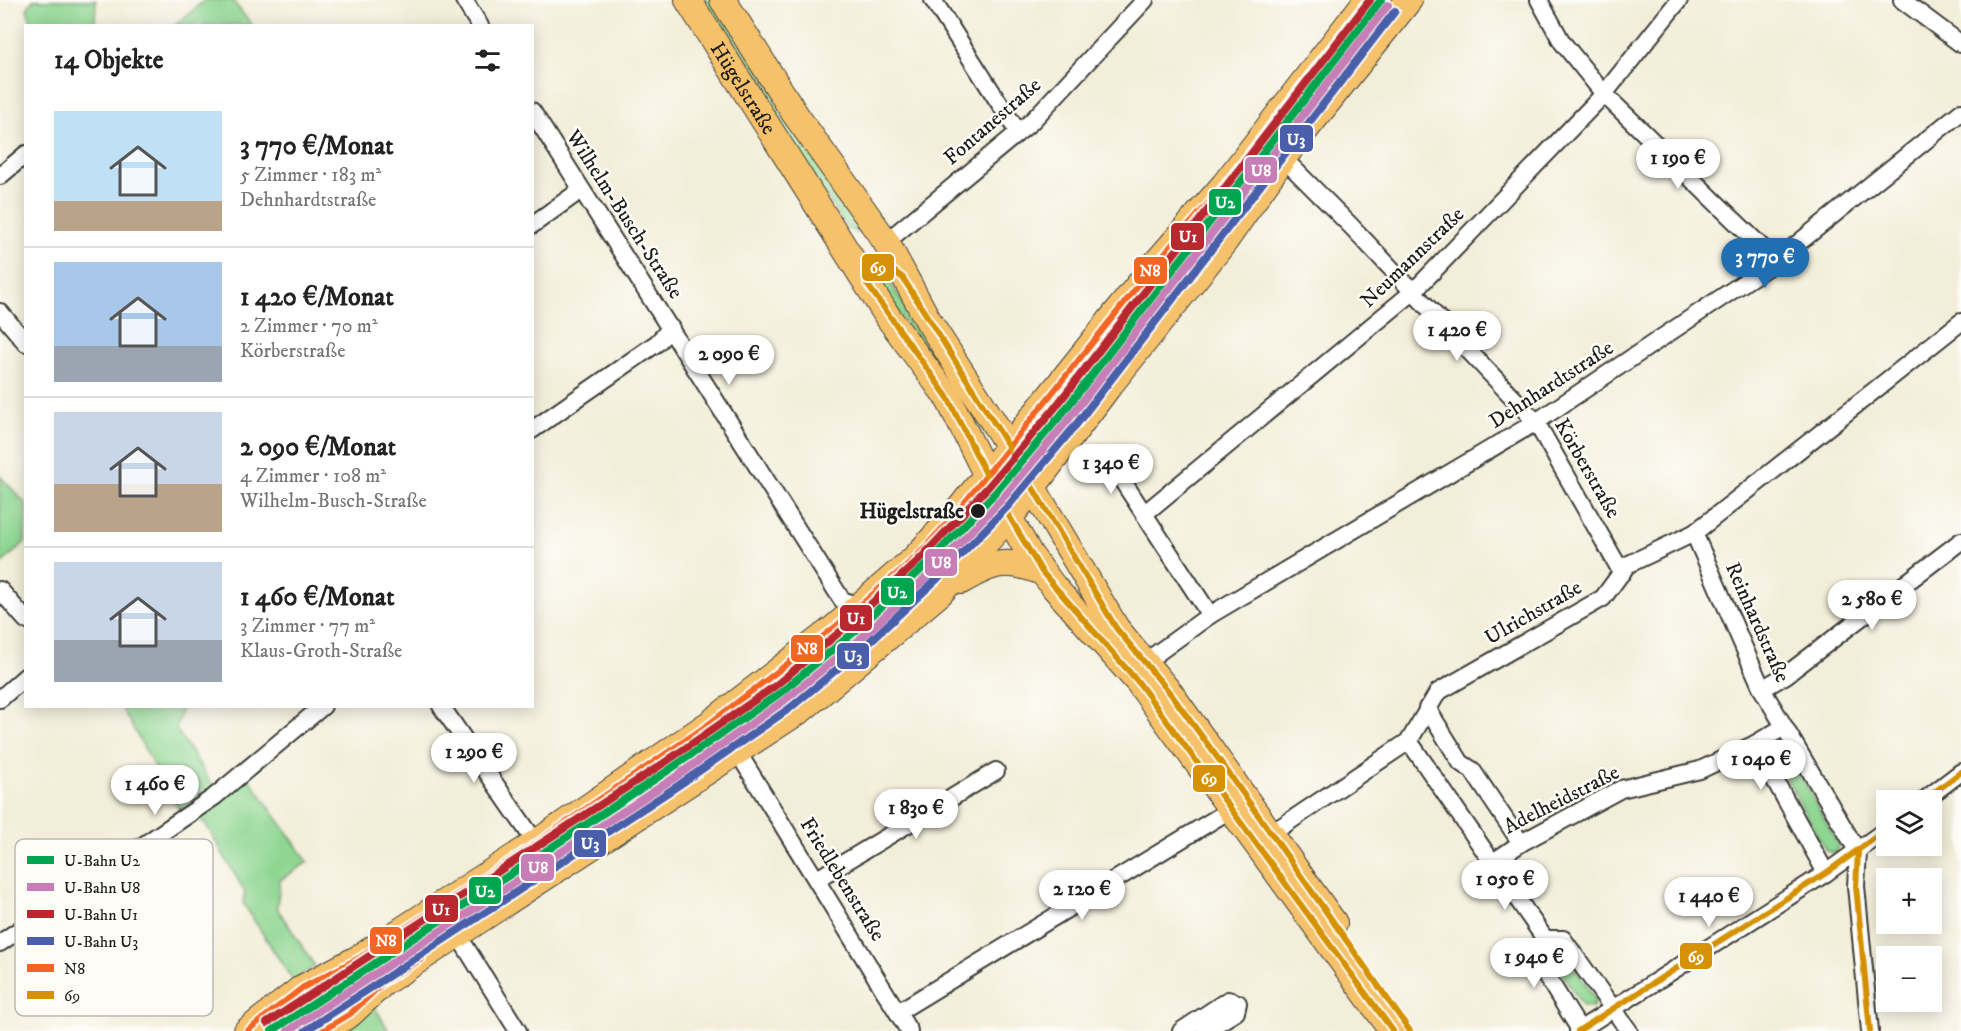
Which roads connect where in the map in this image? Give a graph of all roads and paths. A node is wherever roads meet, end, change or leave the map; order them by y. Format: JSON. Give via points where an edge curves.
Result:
{"nodes":[{"id":1,"x":464,"y":0,"type":"edge"},
{"id":2,"x":688,"y":0,"type":"edge"},
{"id":3,"x":723,"y":0,"type":"edge"},
{"id":4,"x":933,"y":0,"type":"edge"},
{"id":5,"x":1145,"y":0,"type":"edge"},
{"id":6,"x":1367,"y":0,"type":"edge"},
{"id":7,"x":1410,"y":0,"type":"edge"},
{"id":8,"x":1539,"y":0,"type":"edge"},
{"id":9,"x":1679,"y":0,"type":"edge"},
{"id":10,"x":1902,"y":0,"type":"edge"},
{"id":11,"x":479,"y":24,"type":"edge"},
{"id":12,"x":1961,"y":44,"type":"edge"},
{"id":13,"x":1604,"y":94,"type":"junction"},
{"id":14,"x":1961,"y":112,"type":"edge"},
{"id":15,"x":534,"y":114,"type":"edge"},
{"id":16,"x":1018,"y":132,"type":"junction"},
{"id":17,"x":24,"y":156,"type":"edge"},
{"id":18,"x":1283,"y":158,"type":"junction"},
{"id":19,"x":0,"y":176,"type":"edge"},
{"id":20,"x":581,"y":190,"type":"junction"},
{"id":21,"x":534,"y":224,"type":"edge"},
{"id":22,"x":836,"y":231,"type":"junction"},
{"id":23,"x":886,"y":242,"type":"junction"},
{"id":24,"x":1776,"y":261,"type":"junction"},
{"id":25,"x":903,"y":278,"type":"junction"},
{"id":26,"x":867,"y":284,"type":"junction"},
{"id":27,"x":1414,"y":291,"type":"junction"},
{"id":28,"x":0,"y":312,"type":"edge"},
{"id":29,"x":1961,"y":322,"type":"edge"},
{"id":30,"x":671,"y":328,"type":"junction"},
{"id":31,"x":24,"y":341,"type":"edge"},
{"id":32,"x":948,"y":398,"type":"junction"},
{"id":33,"x":1536,"y":423,"type":"junction"},
{"id":34,"x":534,"y":429,"type":"edge"},
{"id":35,"x":1009,"y":453,"type":"junction"},
{"id":36,"x":1107,"y":457,"type":"dead end"},
{"id":37,"x":1055,"y":458,"type":"junction"},
{"id":38,"x":991,"y":485,"type":"junction"},
{"id":39,"x":1020,"y":504,"type":"junction"},
{"id":40,"x":1144,"y":514,"type":"junction"},
{"id":41,"x":1694,"y":533,"type":"junction"},
{"id":42,"x":1961,"y":541,"type":"edge"},
{"id":43,"x":1042,"y":572,"type":"junction"},
{"id":44,"x":1622,"y":573,"type":"junction"},
{"id":45,"x":0,"y":590,"type":"edge"},
{"id":46,"x":940,"y":593,"type":"junction"},
{"id":47,"x":860,"y":606,"type":"junction"},
{"id":48,"x":1210,"y":615,"type":"junction"},
{"id":49,"x":24,"y":618,"type":"edge"},
{"id":50,"x":1145,"y":662,"type":"junction"},
{"id":51,"x":24,"y":678,"type":"edge"},
{"id":52,"x":1762,"y":689,"type":"junction"},
{"id":53,"x":0,"y":699,"type":"edge"},
{"id":54,"x":321,"y":708,"type":"edge"},
{"id":55,"x":442,"y":708,"type":"edge"},
{"id":56,"x":1427,"y":708,"type":"junction"},
{"id":57,"x":1784,"y":728,"type":"junction"},
{"id":58,"x":1409,"y":741,"type":"junction"},
{"id":59,"x":1755,"y":744,"type":"junction"},
{"id":60,"x":737,"y":751,"type":"junction"},
{"id":61,"x":996,"y":771,"type":"dead end"},
{"id":62,"x":1961,"y":772,"type":"edge"},
{"id":63,"x":1937,"y":790,"type":"edge"},
{"id":64,"x":1239,"y":804,"type":"junction"},
{"id":65,"x":1272,"y":833,"type":"junction"},
{"id":66,"x":1876,"y":838,"type":"edge"},
{"id":67,"x":153,"y":839,"type":"edge"},
{"id":68,"x":536,"y":843,"type":"junction"},
{"id":69,"x":1521,"y":843,"type":"junction"},
{"id":70,"x":1858,"y":852,"type":"junction"},
{"id":71,"x":1492,"y":863,"type":"junction"},
{"id":72,"x":1826,"y":873,"type":"junction"},
{"id":73,"x":817,"y":879,"type":"junction"},
{"id":74,"x":15,"y":934,"type":"edge"},
{"id":75,"x":458,"y":935,"type":"junction"},
{"id":76,"x":1545,"y":939,"type":"junction"},
{"id":77,"x":0,"y":944,"type":"edge"},
{"id":78,"x":1613,"y":1009,"type":"junction"},
{"id":79,"x":898,"y":1012,"type":"junction"},
{"id":80,"x":1579,"y":1030,"type":"edge"},
{"id":81,"x":248,"y":1031,"type":"edge"},
{"id":82,"x":322,"y":1031,"type":"edge"},
{"id":83,"x":518,"y":1031,"type":"edge"},
{"id":84,"x":909,"y":1031,"type":"edge"},
{"id":85,"x":1181,"y":1031,"type":"edge"},
{"id":86,"x":1205,"y":1031,"type":"edge"},
{"id":87,"x":1393,"y":1031,"type":"edge"},
{"id":88,"x":1410,"y":1031,"type":"edge"},
{"id":89,"x":1629,"y":1031,"type":"edge"},
{"id":90,"x":1870,"y":1031,"type":"edge"}],
"edges":[{"from":1,"to":11,"type":"street"},
{"from":2,"to":22,"type":"main road","name":"Hügelstraße"},
{"from":3,"to":23,"type":"main road","name":"Hügelstraße","via":[[795,114]]},
{"from":4,"to":16,"type":"street"},
{"from":5,"to":16,"type":"street","name":"Fontanestraße"},
{"from":6,"to":35,"type":"main road"},
{"from":7,"to":18,"type":"main road"},
{"from":8,"to":13,"type":"street","via":[[1562,42]]},
{"from":9,"to":13,"type":"street","name":"Neumannstraße"},
{"from":10,"to":12,"type":"street"},
{"from":13,"to":24,"type":"street"},
{"from":13,"to":27,"type":"street","name":"Neumannstraße"},
{"from":14,"to":24,"type":"street","name":"Dehnhardtstraße"},
{"from":15,"to":20,"type":"street","name":"Wilhelm-Busch-Straße"},
{"from":16,"to":23,"type":"street","name":"Fontanestraße"},
{"from":17,"to":19,"type":"street"},
{"from":18,"to":27,"type":"street","name":"Körberstraße"},
{"from":18,"to":37,"type":"main road","via":[[1226,241]]},
{"from":20,"to":21,"type":"street"},
{"from":20,"to":30,"type":"street","name":"Wilhelm-Busch-Straße"},
{"from":22,"to":23,"type":"main road","via":[[849,243],[866,249]]},
{"from":22,"to":26,"type":"main road","name":"Hügelstraße"},
{"from":23,"to":25,"type":"main road","name":"Hügelstraße"},
{"from":24,"to":33,"type":"street","name":"Dehnhardtstraße"},
{"from":25,"to":26,"type":"main road","via":[[883,265],[874,268]]},
{"from":25,"to":35,"type":"main road","name":"Hügelstraße"},
{"from":26,"to":32,"type":"main road","name":"Hügelstraße"},
{"from":27,"to":33,"type":"street","name":"Körberstraße"},
{"from":27,"to":40,"type":"street","name":"Neumannstraße"},
{"from":28,"to":31,"type":"street"},
{"from":29,"to":41,"type":"street","name":"Ulrichstraße"},
{"from":30,"to":34,"type":"street","via":[[657,343]]},
{"from":30,"to":47,"type":"street","name":"Wilhelm-Busch-Straße","via":[[842,600]]},
{"from":32,"to":35,"type":"main road","via":[[989,446]]},
{"from":32,"to":38,"type":"main road","name":"Hügelstraße"},
{"from":33,"to":44,"type":"street","name":"Körberstraße"},
{"from":33,"to":48,"type":"street","name":"Dehnhardtstraße"},
{"from":35,"to":37,"type":"main road","via":[[1035,461]]},
{"from":35,"to":38,"type":"main road"},
{"from":35,"to":39,"type":"main road","name":"Hügelstraße"},
{"from":36,"to":40,"type":"street"},
{"from":37,"to":39,"type":"main road"},
{"from":38,"to":39,"type":"main road","name":"Hügelstraße"},
{"from":38,"to":47,"type":"main road","via":[[970,495],[916,557]]},
{"from":39,"to":43,"type":"main road","name":"Hügelstraße"},
{"from":39,"to":46,"type":"main road"},
{"from":39,"to":50,"type":"main road","name":"Hügelstraße"},
{"from":40,"to":48,"type":"street"},
{"from":41,"to":44,"type":"street","name":"Ulrichstraße","via":[[1627,565]]},
{"from":41,"to":52,"type":"street","name":"Reinhardstraße"},
{"from":42,"to":52,"type":"street","via":[[1786,675]]},
{"from":43,"to":46,"type":"main road","via":[[999,562]]},
{"from":43,"to":64,"type":"main road","name":"Hügelstraße"},
{"from":44,"to":56,"type":"street","name":"Ulrichstraße","via":[[1604,598],[1438,692]]},
{"from":45,"to":49,"type":"street"},
{"from":46,"to":60,"type":"main road","via":[[802,709]]},
{"from":47,"to":68,"type":"main road","via":[[709,724]]},
{"from":48,"to":50,"type":"street","name":"Dehnhardtstraße"},
{"from":50,"to":64,"type":"main road","name":"Hügelstraße"},
{"from":51,"to":53,"type":"street"},
{"from":52,"to":57,"type":"street","name":"Reinhardstraße"},
{"from":54,"to":67,"type":"street","via":[[214,797]]},
{"from":55,"to":68,"type":"street"},
{"from":56,"to":58,"type":"street","name":"Ulrichstraße"},
{"from":56,"to":69,"type":"street","via":[[1461,764],[1472,770]]},
{"from":57,"to":59,"type":"street"},
{"from":57,"to":70,"type":"street","name":"Reinhardstraße"},
{"from":58,"to":65,"type":"street","name":"Ulrichstraße"},
{"from":58,"to":71,"type":"street"},
{"from":59,"to":69,"type":"street","name":"Adelheidstraße","via":[[1700,770],[1621,789]]},
{"from":59,"to":72,"type":"street"},
{"from":60,"to":73,"type":"street","name":"Friedlebenstraße"},
{"from":60,"to":75,"type":"main road"},
{"from":61,"to":73,"type":"street"},
{"from":62,"to":63,"type":"street"},
{"from":64,"to":65,"type":"main road","name":"Hügelstraße"},
{"from":64,"to":79,"type":"street"},
{"from":64,"to":87,"type":"main road","name":"Hügelstraße"},
{"from":65,"to":88,"type":"main road","name":"Hügelstraße"},
{"from":66,"to":70,"type":"street"},
{"from":68,"to":81,"type":"main road","via":[[359,958],[302,988]]},
{"from":69,"to":71,"type":"street","name":"Adelheidstraße"},
{"from":70,"to":72,"type":"street"},
{"from":70,"to":90,"type":"street","via":[[1857,886]]},
{"from":71,"to":76,"type":"street"},
{"from":72,"to":78,"type":"street"},
{"from":73,"to":79,"type":"street","name":"Friedlebenstraße"},
{"from":74,"to":77,"type":"street"},
{"from":75,"to":82,"type":"main road","via":[[383,983],[350,1014]]},
{"from":75,"to":83,"type":"street"},
{"from":76,"to":78,"type":"street","via":[[1563,939]]},
{"from":76,"to":80,"type":"street","via":[[1539,964]]},
{"from":78,"to":80,"type":"street"},
{"from":78,"to":89,"type":"street"},
{"from":79,"to":84,"type":"street","name":"Friedlebenstraße"},
{"from":85,"to":86,"type":"street","via":[[1228,1000],[1238,1003],[1236,1012]]}]}
